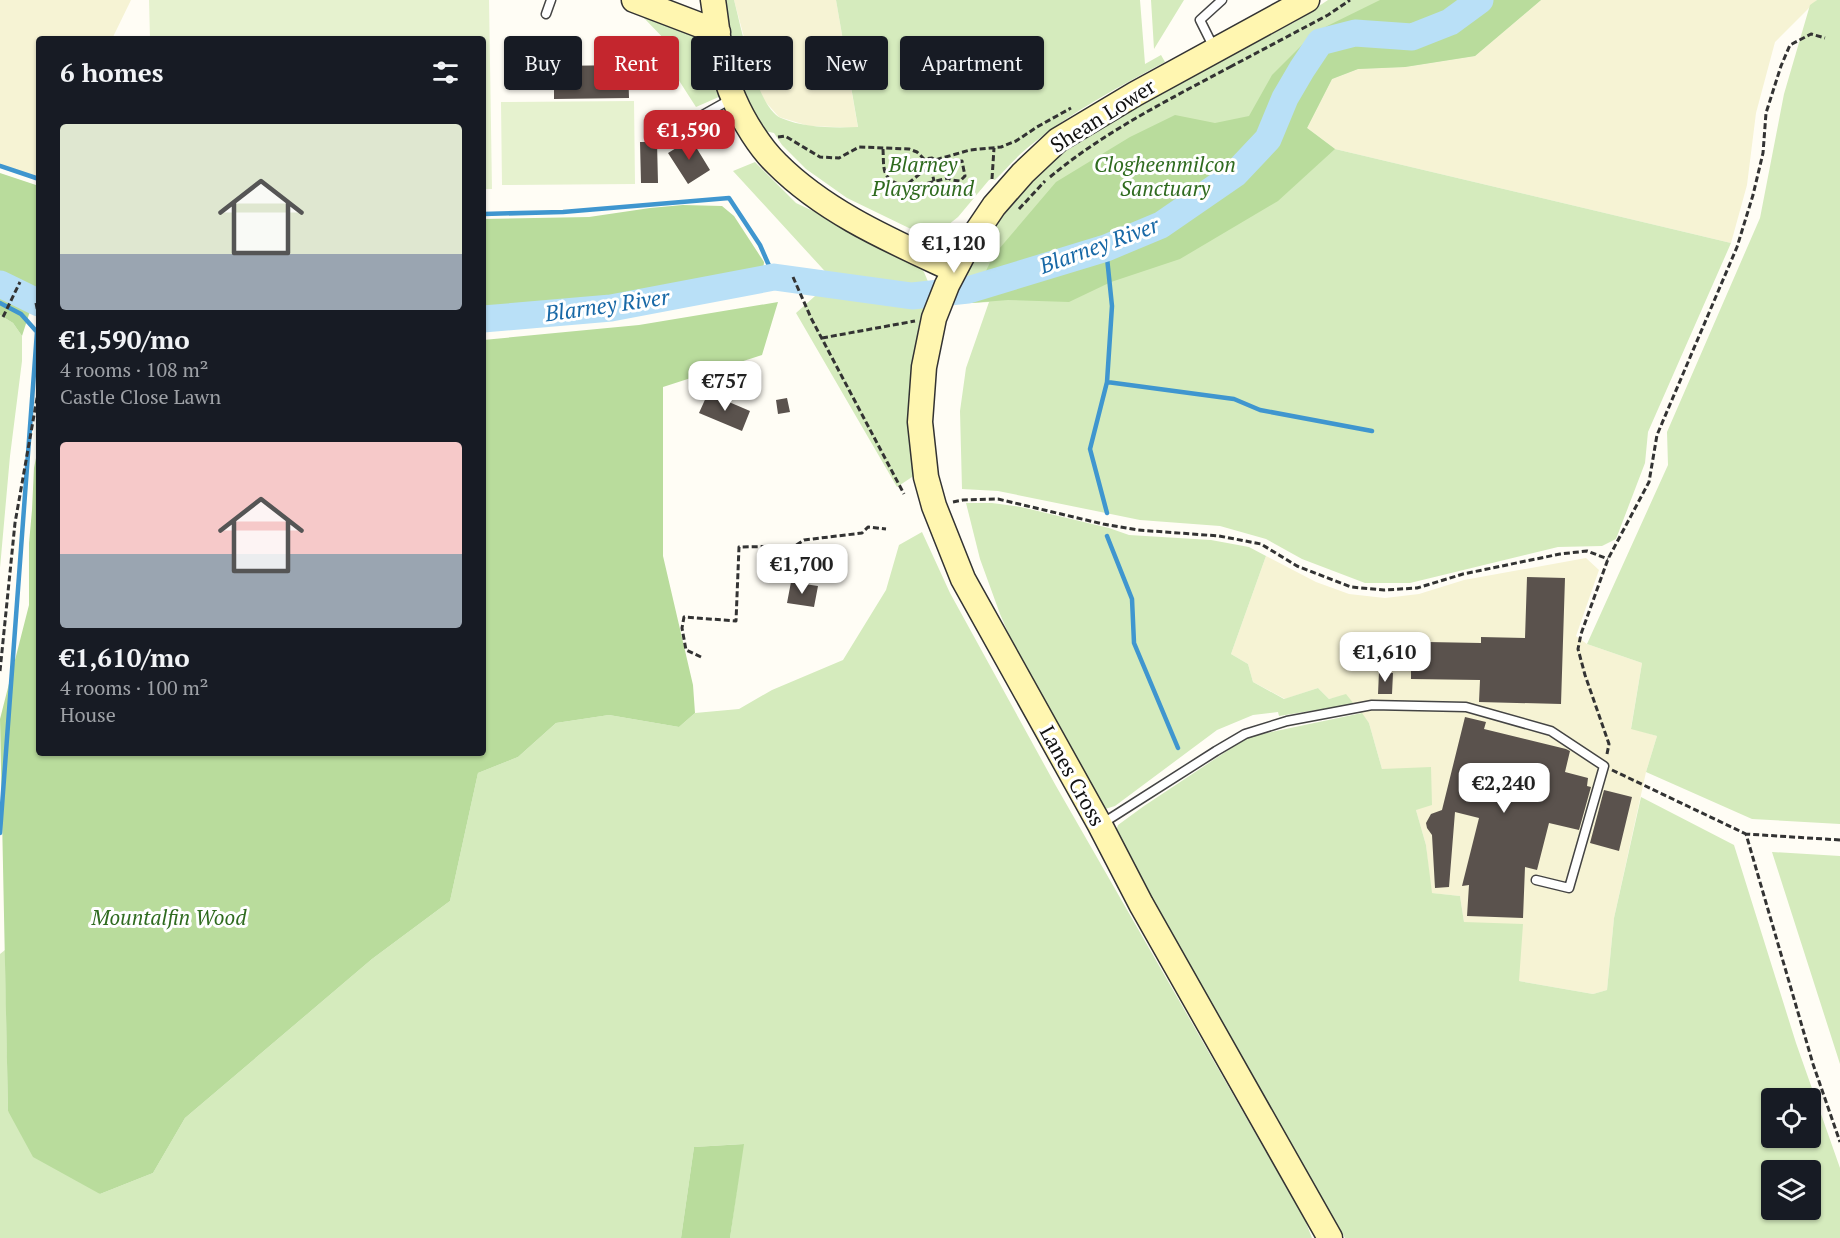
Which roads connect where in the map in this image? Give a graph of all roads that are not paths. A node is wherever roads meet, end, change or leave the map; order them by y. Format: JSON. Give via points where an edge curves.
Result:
{"nodes":[{"id":1,"x":551,"y":0,"type":"edge"},
{"id":2,"x":634,"y":0,"type":"edge"},
{"id":3,"x":713,"y":0,"type":"edge"},
{"id":4,"x":1222,"y":0,"type":"edge"},
{"id":5,"x":1307,"y":0,"type":"edge"},
{"id":6,"x":546,"y":14,"type":"dead end"},
{"id":7,"x":718,"y":32,"type":"junction"},
{"id":8,"x":1222,"y":59,"type":"junction"},
{"id":9,"x":733,"y":98,"type":"junction"},
{"id":10,"x":676,"y":130,"type":"dead end"},
{"id":11,"x":969,"y":243,"type":"junction"},
{"id":12,"x":922,"y":255,"type":"junction"},
{"id":13,"x":950,"y":277,"type":"junction"},
{"id":14,"x":1100,"y":825,"type":"junction"},
{"id":15,"x":1536,"y":880,"type":"dead end"},
{"id":16,"x":1330,"y":1238,"type":"edge"}],
"edges":[{"from":1,"to":6,"type":"lane"},
{"from":2,"to":7,"type":"street"},
{"from":3,"to":7,"type":"street"},
{"from":4,"to":8,"type":"lane","via":[[1200,20]]},
{"from":5,"to":8,"type":"street","name":"Shean Lower"},
{"from":7,"to":9,"type":"street"},
{"from":8,"to":11,"type":"street","name":"Shean Lower","via":[[1135,94],[1058,140],[994,206]]},
{"from":9,"to":10,"type":"lane"},
{"from":9,"to":12,"type":"street","via":[[776,164],[819,200]]},
{"from":11,"to":12,"type":"street","via":[[958,252]]},
{"from":11,"to":13,"type":"street","name":"Shean Lower"},
{"from":12,"to":13,"type":"street"},
{"from":13,"to":14,"type":"street","name":"Lanes Cross","via":[[928,319],[920,422],[926,477],[963,579]]},
{"from":14,"to":15,"type":"lane","via":[[1245,734],[1287,721],[1372,705],[1466,707],[1551,731],[1604,766],[1569,888]]},
{"from":14,"to":16,"type":"street","name":"Lanes Cross"}]}
